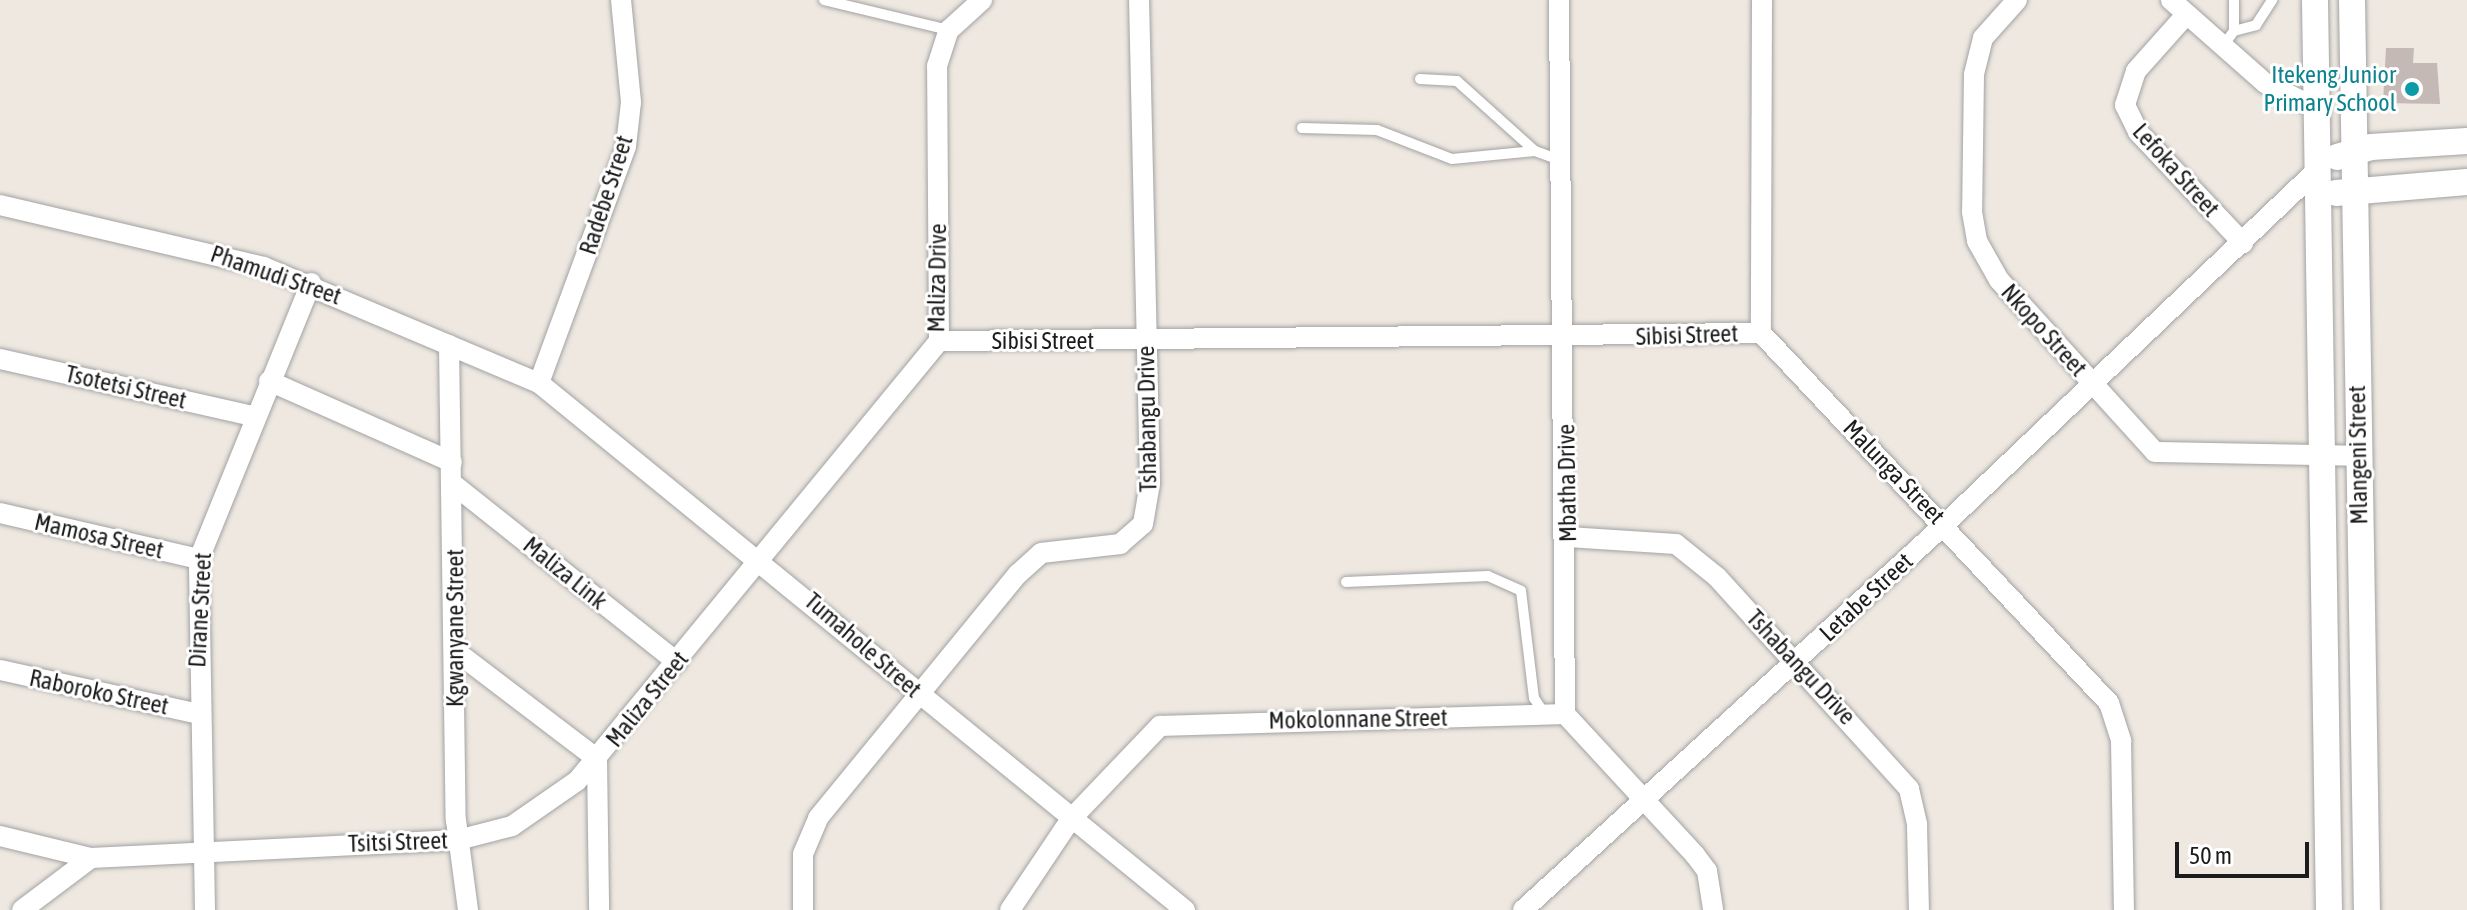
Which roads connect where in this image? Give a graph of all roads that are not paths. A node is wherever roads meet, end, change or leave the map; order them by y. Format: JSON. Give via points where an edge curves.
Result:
{"nodes":[{"id":1,"x":621,"y":0,"type":"edge"},
{"id":2,"x":824,"y":0,"type":"edge"},
{"id":3,"x":982,"y":0,"type":"edge"},
{"id":4,"x":1139,"y":0,"type":"edge"},
{"id":5,"x":1559,"y":0,"type":"edge"},
{"id":6,"x":1762,"y":0,"type":"edge"},
{"id":7,"x":2017,"y":0,"type":"edge"},
{"id":8,"x":2171,"y":0,"type":"edge"},
{"id":9,"x":2234,"y":0,"type":"edge"},
{"id":10,"x":2272,"y":0,"type":"edge"},
{"id":11,"x":2315,"y":0,"type":"edge"},
{"id":12,"x":2352,"y":0,"type":"edge"},
{"id":13,"x":2185,"y":16,"type":"junction"},
{"id":14,"x":949,"y":30,"type":"junction"},
{"id":15,"x":2234,"y":31,"type":"junction"},
{"id":16,"x":2220,"y":49,"type":"junction"},
{"id":17,"x":1420,"y":79,"type":"dead end"},
{"id":18,"x":2316,"y":108,"type":"junction"},
{"id":19,"x":1302,"y":128,"type":"dead end"},
{"id":20,"x":2467,"y":141,"type":"edge"},
{"id":21,"x":2352,"y":150,"type":"junction"},
{"id":22,"x":1535,"y":151,"type":"junction"},
{"id":23,"x":1562,"y":160,"type":"junction"},
{"id":24,"x":2318,"y":169,"type":"junction"},
{"id":25,"x":2467,"y":182,"type":"edge"},
{"id":26,"x":2353,"y":189,"type":"junction"},
{"id":27,"x":2319,"y":198,"type":"junction"},
{"id":28,"x":0,"y":205,"type":"edge"},
{"id":29,"x":2275,"y":214,"type":"junction"},
{"id":30,"x":2243,"y":243,"type":"junction"},
{"id":31,"x":311,"y":283,"type":"junction"},
{"id":32,"x":1761,"y":333,"type":"junction"},
{"id":33,"x":1565,"y":339,"type":"junction"},
{"id":34,"x":939,"y":341,"type":"junction"},
{"id":35,"x":1146,"y":341,"type":"junction"},
{"id":36,"x":449,"y":345,"type":"junction"},
{"id":37,"x":0,"y":359,"type":"edge"},
{"id":38,"x":269,"y":381,"type":"junction"},
{"id":39,"x":539,"y":383,"type":"junction"},
{"id":40,"x":2093,"y":385,"type":"junction"},
{"id":41,"x":253,"y":416,"type":"junction"},
{"id":42,"x":2358,"y":456,"type":"junction"},
{"id":43,"x":2323,"y":457,"type":"junction"},
{"id":44,"x":452,"y":462,"type":"junction"},
{"id":45,"x":453,"y":484,"type":"junction"},
{"id":46,"x":0,"y":513,"type":"edge"},
{"id":47,"x":1945,"y":524,"type":"junction"},
{"id":48,"x":1568,"y":537,"type":"junction"},
{"id":49,"x":760,"y":557,"type":"junction"},
{"id":50,"x":199,"y":559,"type":"junction"},
{"id":51,"x":1346,"y":582,"type":"dead end"},
{"id":52,"x":458,"y":653,"type":"junction"},
{"id":53,"x":1796,"y":661,"type":"junction"},
{"id":54,"x":677,"y":662,"type":"junction"},
{"id":55,"x":0,"y":670,"type":"edge"},
{"id":56,"x":916,"y":692,"type":"junction"},
{"id":57,"x":198,"y":714,"type":"junction"},
{"id":58,"x":1555,"y":715,"type":"junction"},
{"id":59,"x":597,"y":759,"type":"junction"},
{"id":60,"x":1647,"y":800,"type":"junction"},
{"id":61,"x":1071,"y":819,"type":"junction"},
{"id":62,"x":0,"y":836,"type":"edge"},
{"id":63,"x":458,"y":840,"type":"junction"},
{"id":64,"x":202,"y":848,"type":"junction"},
{"id":65,"x":91,"y":858,"type":"junction"},
{"id":66,"x":22,"y":910,"type":"edge"},
{"id":67,"x":205,"y":910,"type":"edge"},
{"id":68,"x":468,"y":910,"type":"edge"},
{"id":69,"x":599,"y":910,"type":"edge"},
{"id":70,"x":803,"y":910,"type":"edge"},
{"id":71,"x":1010,"y":910,"type":"edge"},
{"id":72,"x":1185,"y":910,"type":"edge"},
{"id":73,"x":1523,"y":910,"type":"edge"},
{"id":74,"x":1713,"y":910,"type":"edge"},
{"id":75,"x":1919,"y":910,"type":"edge"},
{"id":76,"x":2124,"y":910,"type":"edge"},
{"id":77,"x":2329,"y":910,"type":"edge"},
{"id":78,"x":2367,"y":910,"type":"edge"}],
"edges":[{"from":1,"to":39,"type":"street","name":"Radebe Street","via":[[631,102],[626,146]]},
{"from":2,"to":14,"type":"lane"},
{"from":3,"to":14,"type":"street"},
{"from":4,"to":35,"type":"street","name":"Tshabangu Drive"},
{"from":5,"to":23,"type":"street","name":"Mbatha Drive"},
{"from":6,"to":32,"type":"street"},
{"from":7,"to":40,"type":"street","name":"Nkopo Street","via":[[1976,56],[1977,241],[1999,280]]},
{"from":8,"to":13,"type":"street"},
{"from":9,"to":15,"type":"lane"},
{"from":10,"to":15,"type":"lane","via":[[2256,25]]},
{"from":11,"to":18,"type":"street","name":"Mlangeni Street"},
{"from":12,"to":21,"type":"street","name":"Mlangeni Street"},
{"from":13,"to":16,"type":"street"},
{"from":13,"to":30,"type":"street","name":"Lefoka Street","via":[[2136,71],[2125,105],[2138,132]]},
{"from":14,"to":34,"type":"street","name":"Maliza Drive","via":[[937,66]]},
{"from":15,"to":16,"type":"lane"},
{"from":16,"to":18,"type":"street"},
{"from":17,"to":22,"type":"lane","via":[[1457,81]]},
{"from":18,"to":24,"type":"street","name":"Mlangeni Street"},
{"from":19,"to":22,"type":"lane","via":[[1377,130],[1452,159]]},
{"from":20,"to":21,"type":"street"},
{"from":21,"to":24,"type":"street"},
{"from":21,"to":26,"type":"street","name":"Mlangeni Street"},
{"from":22,"to":23,"type":"lane"},
{"from":23,"to":33,"type":"street","name":"Mbatha Drive"},
{"from":24,"to":27,"type":"street","name":"Mlangeni Street"},
{"from":24,"to":29,"type":"street","name":"Letabe Street"},
{"from":25,"to":26,"type":"street"},
{"from":26,"to":27,"type":"street"},
{"from":26,"to":42,"type":"street","name":"Mlangeni Street"},
{"from":27,"to":29,"type":"street","name":"Letabe Street"},
{"from":27,"to":43,"type":"street","name":"Mlangeni Street"},
{"from":28,"to":31,"type":"street","name":"Phamudi Street","via":[[201,249]]},
{"from":29,"to":30,"type":"street","name":"Letabe Street"},
{"from":30,"to":40,"type":"street","name":"Letabe Street"},
{"from":31,"to":36,"type":"street","name":"Phamudi Street"},
{"from":31,"to":38,"type":"street","name":"Dirane Street"},
{"from":32,"to":33,"type":"street","name":"Sibisi Street"},
{"from":32,"to":47,"type":"street","name":"Malunga Street"},
{"from":33,"to":35,"type":"street","name":"Sibisi Street"},
{"from":33,"to":48,"type":"street","name":"Mbatha Drive"},
{"from":34,"to":35,"type":"street","name":"Sibisi Street"},
{"from":34,"to":49,"type":"street","name":"Maliza Drive"},
{"from":35,"to":56,"type":"street","name":"Tshabangu Drive","via":[[1149,496],[1136,534],[1120,544],[1059,549],[1029,561]]},
{"from":36,"to":39,"type":"street","name":"Phamudi Street"},
{"from":36,"to":44,"type":"street","name":"Kgwanyane Street"},
{"from":37,"to":41,"type":"street","name":"Tsotetsi Street"},
{"from":38,"to":41,"type":"street","name":"Dirane Street"},
{"from":38,"to":44,"type":"street"},
{"from":39,"to":49,"type":"street","name":"Tumahole Street"},
{"from":40,"to":43,"type":"street","name":"Nkopo Street","via":[[2155,452]]},
{"from":40,"to":47,"type":"street","name":"Letabe Street"},
{"from":41,"to":50,"type":"street","name":"Dirane Street"},
{"from":42,"to":43,"type":"street","name":"Nkopo Street"},
{"from":42,"to":78,"type":"street","name":"Mlangeni Street"},
{"from":43,"to":77,"type":"street","name":"Mlangeni Street"},
{"from":44,"to":45,"type":"street","name":"Kgwanyane Street"},
{"from":45,"to":52,"type":"street","name":"Kgwanyane Street"},
{"from":45,"to":54,"type":"street","name":"Maliza Link"},
{"from":46,"to":50,"type":"street","name":"Mamosa Street"},
{"from":47,"to":53,"type":"street","name":"Letabe Street"},
{"from":47,"to":76,"type":"street","name":"Malunga Street","via":[[2096,687],[2118,720]]},
{"from":48,"to":53,"type":"street","name":"Tshabangu Drive","via":[[1676,544],[1717,577]]},
{"from":48,"to":58,"type":"street","name":"Mbatha Drive"},
{"from":49,"to":54,"type":"street","name":"Maliza Street"},
{"from":49,"to":56,"type":"street","name":"Tumahole Street"},
{"from":50,"to":57,"type":"street","name":"Dirane Street"},
{"from":51,"to":58,"type":"lane","via":[[1488,576],[1521,591],[1534,698]]},
{"from":52,"to":59,"type":"street"},
{"from":52,"to":63,"type":"street","name":"Kgwanyane Street"},
{"from":53,"to":60,"type":"street","name":"Letabe Street"},
{"from":53,"to":75,"type":"street","name":"Tshabangu Drive","via":[[1909,789],[1917,825]]},
{"from":54,"to":59,"type":"street","name":"Maliza Street"},
{"from":55,"to":57,"type":"street","name":"Raboroko Street"},
{"from":56,"to":61,"type":"street","name":"Tumahole Street"},
{"from":56,"to":70,"type":"street","name":"Tshabangu Drive","via":[[808,836]]},
{"from":57,"to":64,"type":"street","name":"Dirane Street"},
{"from":58,"to":60,"type":"street"},
{"from":58,"to":61,"type":"street","name":"Mokolonnane Street","via":[[1174,723],[1152,730]]},
{"from":59,"to":63,"type":"street","name":"Tsitsi Street","via":[[537,812]]},
{"from":59,"to":69,"type":"street","name":"Maliza Street"},
{"from":60,"to":73,"type":"street","name":"Letabe Street"},
{"from":60,"to":74,"type":"street","via":[[1707,871]]},
{"from":61,"to":71,"type":"street"},
{"from":61,"to":72,"type":"street","name":"Tumahole Street"},
{"from":62,"to":65,"type":"street","name":"Tsitsi Street"},
{"from":63,"to":64,"type":"street","name":"Tsitsi Street"},
{"from":63,"to":68,"type":"street","name":"Kgwanyane Street"},
{"from":64,"to":65,"type":"street","name":"Tsitsi Street"},
{"from":64,"to":67,"type":"street","name":"Dirane Street"},
{"from":65,"to":66,"type":"street"}]}
